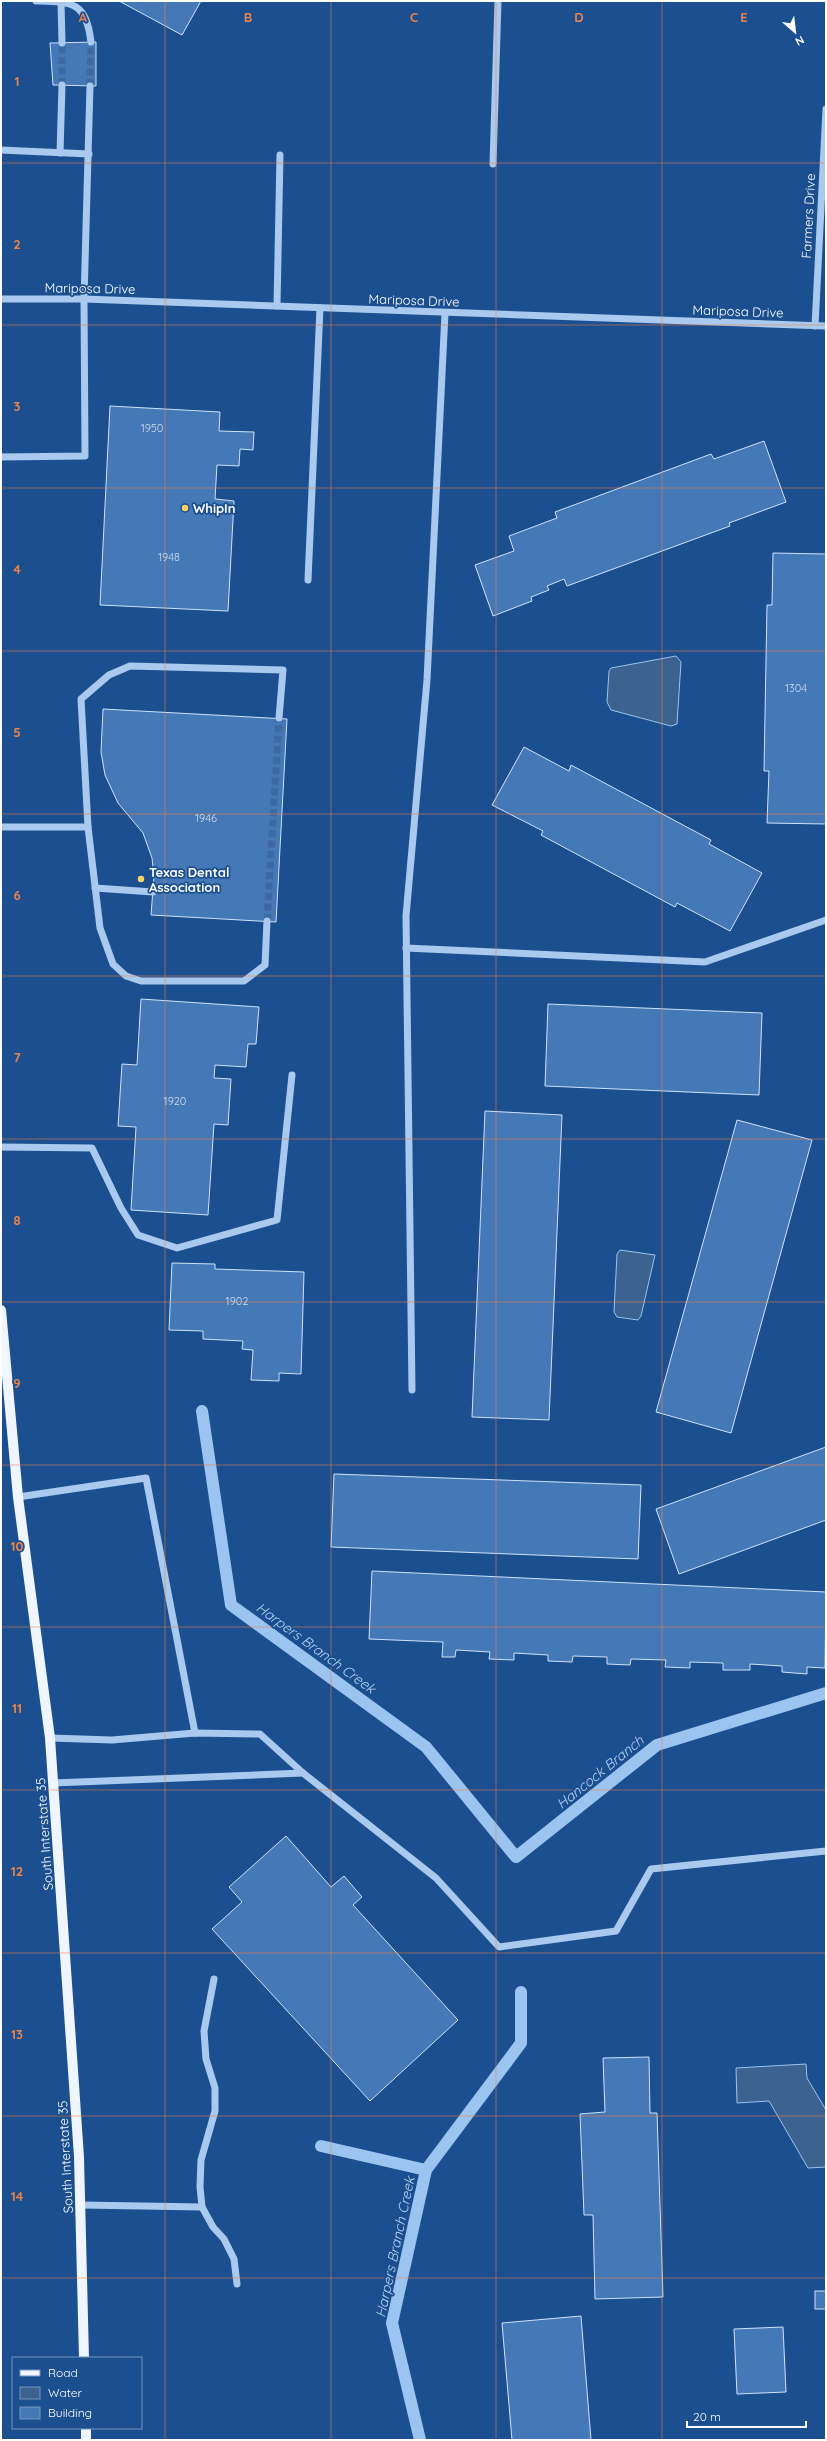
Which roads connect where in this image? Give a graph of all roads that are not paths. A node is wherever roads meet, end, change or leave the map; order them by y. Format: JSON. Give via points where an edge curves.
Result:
{"nodes":[{"id":1,"x":36,"y":1,"type":"edge"},
{"id":2,"x":498,"y":1,"type":"edge"},
{"id":3,"x":61,"y":2,"type":"junction"},
{"id":4,"x":91,"y":42,"type":"tunnel mouth"},
{"id":5,"x":62,"y":43,"type":"tunnel mouth"},
{"id":6,"x":62,"y":85,"type":"tunnel mouth"},
{"id":7,"x":90,"y":86,"type":"tunnel mouth"},
{"id":8,"x":826,"y":108,"type":"edge"},
{"id":9,"x":1,"y":150,"type":"edge"},
{"id":10,"x":60,"y":153,"type":"junction"},
{"id":11,"x":88,"y":154,"type":"junction"},
{"id":12,"x":280,"y":155,"type":"dead end"},
{"id":13,"x":493,"y":164,"type":"dead end"},
{"id":14,"x":1,"y":299,"type":"edge"},
{"id":15,"x":84,"y":299,"type":"junction"},
{"id":16,"x":277,"y":306,"type":"junction"},
{"id":17,"x":320,"y":308,"type":"junction"},
{"id":18,"x":445,"y":313,"type":"junction"},
{"id":19,"x":815,"y":326,"type":"junction"},
{"id":20,"x":826,"y":326,"type":"edge"},
{"id":21,"x":1,"y":457,"type":"edge"},
{"id":22,"x":308,"y":580,"type":"dead end"},
{"id":23,"x":280,"y":718,"type":"tunnel mouth"},
{"id":24,"x":1,"y":827,"type":"edge"},
{"id":25,"x":88,"y":827,"type":"junction"},
{"id":26,"x":95,"y":888,"type":"junction"},
{"id":27,"x":153,"y":892,"type":"dead end"},
{"id":28,"x":826,"y":920,"type":"edge"},
{"id":29,"x":267,"y":921,"type":"tunnel mouth"},
{"id":30,"x":406,"y":948,"type":"junction"},
{"id":31,"x":292,"y":1075,"type":"dead end"},
{"id":32,"x":1,"y":1147,"type":"edge"},
{"id":33,"x":1,"y":1310,"type":"edge"},
{"id":34,"x":412,"y":1390,"type":"dead end"},
{"id":35,"x":18,"y":1496,"type":"junction"},
{"id":36,"x":195,"y":1732,"type":"junction"},
{"id":37,"x":50,"y":1738,"type":"junction"},
{"id":38,"x":303,"y":1772,"type":"junction"},
{"id":39,"x":53,"y":1783,"type":"junction"},
{"id":40,"x":826,"y":1851,"type":"edge"},
{"id":41,"x":214,"y":1979,"type":"dead end"},
{"id":42,"x":81,"y":2205,"type":"junction"},
{"id":43,"x":202,"y":2207,"type":"junction"},
{"id":44,"x":237,"y":2284,"type":"dead end"},
{"id":45,"x":84,"y":2357,"type":"edge"},
{"id":46,"x":86,"y":2429,"type":"edge"},
{"id":47,"x":86,"y":2440,"type":"edge"}],
"edges":[{"from":1,"to":3,"type":"street"},
{"from":2,"to":13,"type":"street"},
{"from":3,"to":4,"type":"street","via":[[77,7],[86,20]]},
{"from":3,"to":5,"type":"street"},
{"from":6,"to":10,"type":"street"},
{"from":7,"to":11,"type":"street"},
{"from":8,"to":19,"type":"street","name":"Farmers Drive"},
{"from":9,"to":10,"type":"street"},
{"from":10,"to":11,"type":"street"},
{"from":11,"to":15,"type":"street"},
{"from":12,"to":16,"type":"street"},
{"from":14,"to":15,"type":"street","name":"Mariposa Drive"},
{"from":15,"to":16,"type":"street","name":"Mariposa Drive"},
{"from":15,"to":21,"type":"street","via":[[85,456]]},
{"from":16,"to":17,"type":"street","name":"Mariposa Drive"},
{"from":17,"to":18,"type":"street","name":"Mariposa Drive"},
{"from":17,"to":22,"type":"street"},
{"from":18,"to":19,"type":"street","name":"Mariposa Drive"},
{"from":18,"to":30,"type":"street","via":[[427,680],[406,916]]},
{"from":19,"to":20,"type":"street","name":"Mariposa Drive"},
{"from":23,"to":25,"type":"street","via":[[283,670],[130,666],[109,675],[81,699]]},
{"from":24,"to":25,"type":"street"},
{"from":25,"to":26,"type":"street"},
{"from":26,"to":27,"type":"street"},
{"from":26,"to":29,"type":"street","via":[[100,928],[113,964],[126,976],[141,981],[244,981],[265,965]]},
{"from":28,"to":30,"type":"street","via":[[705,962]]},
{"from":30,"to":34,"type":"street"},
{"from":31,"to":32,"type":"street","via":[[277,1220],[177,1248],[138,1235],[121,1208],[92,1148]]},
{"from":33,"to":35,"type":"main road","name":"South Interstate 35"},
{"from":35,"to":36,"type":"street","via":[[146,1478]]},
{"from":35,"to":37,"type":"main road","name":"South Interstate 35"},
{"from":36,"to":37,"type":"street","via":[[112,1740]]},
{"from":36,"to":38,"type":"street","via":[[260,1734]]},
{"from":37,"to":39,"type":"main road","name":"South Interstate 35"},
{"from":38,"to":39,"type":"street"},
{"from":38,"to":40,"type":"street","via":[[436,1878],[499,1947],[616,1931],[651,1869]]},
{"from":39,"to":42,"type":"main road","name":"South Interstate 35"},
{"from":41,"to":43,"type":"street","via":[[204,2031],[206,2059],[215,2088],[215,2111],[201,2160]]},
{"from":42,"to":43,"type":"street"},
{"from":42,"to":45,"type":"main road","name":"South Interstate 35"},
{"from":43,"to":44,"type":"street","via":[[234,2259]]},
{"from":46,"to":47,"type":"main road"}]}
